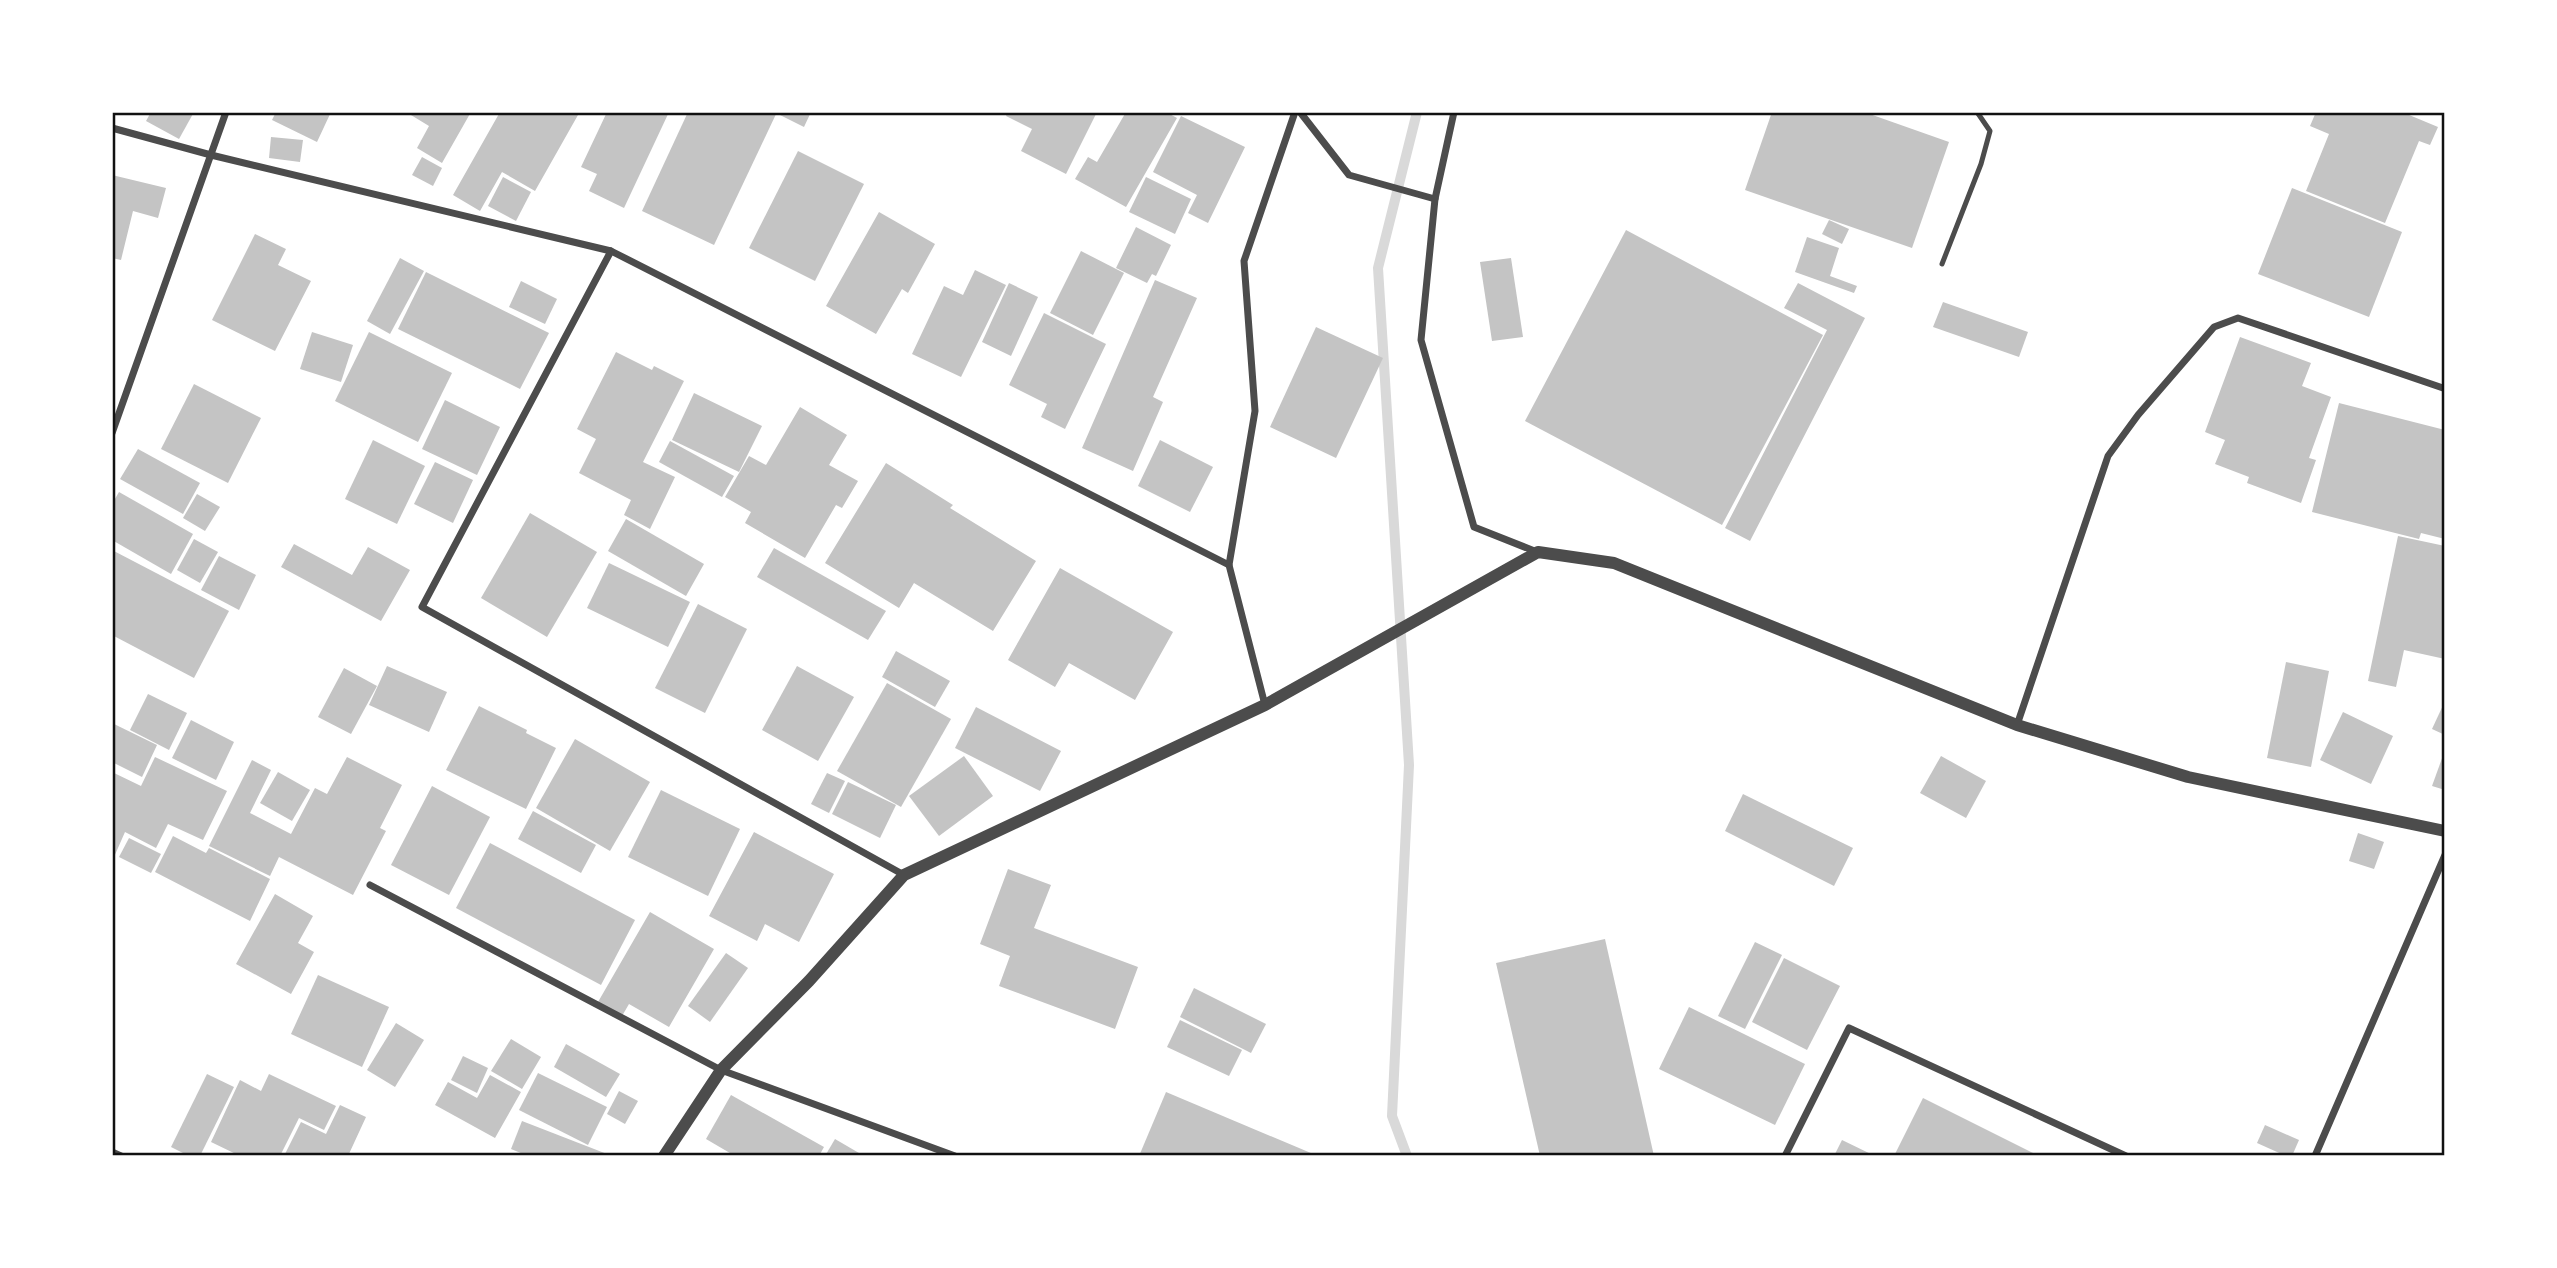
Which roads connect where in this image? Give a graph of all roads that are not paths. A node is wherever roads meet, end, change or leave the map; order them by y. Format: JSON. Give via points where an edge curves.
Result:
{"nodes":[{"id":1,"x":226,"y":112,"type":"edge"},
{"id":2,"x":1297,"y":112,"type":"edge"},
{"id":3,"x":1454,"y":112,"type":"edge"},
{"id":4,"x":1977,"y":112,"type":"edge"},
{"id":5,"x":112,"y":128,"type":"edge"},
{"id":6,"x":211,"y":155,"type":"junction"},
{"id":7,"x":1435,"y":199,"type":"junction"},
{"id":8,"x":611,"y":251,"type":"junction"},
{"id":9,"x":1942,"y":264,"type":"dead end"},
{"id":10,"x":2443,"y":388,"type":"dead end"},
{"id":11,"x":112,"y":433,"type":"edge"},
{"id":12,"x":1538,"y":552,"type":"junction"},
{"id":13,"x":1229,"y":565,"type":"junction"},
{"id":14,"x":1265,"y":705,"type":"junction"},
{"id":15,"x":2017,"y":725,"type":"junction"},
{"id":16,"x":2445,"y":831,"type":"edge"},
{"id":17,"x":2445,"y":855,"type":"edge"},
{"id":18,"x":904,"y":875,"type":"junction"},
{"id":19,"x":370,"y":885,"type":"dead end"},
{"id":20,"x":722,"y":1070,"type":"junction"},
{"id":21,"x":112,"y":1152,"type":"edge"},
{"id":22,"x":121,"y":1156,"type":"edge"},
{"id":23,"x":664,"y":1156,"type":"edge"},
{"id":24,"x":956,"y":1156,"type":"edge"},
{"id":25,"x":1785,"y":1156,"type":"edge"},
{"id":26,"x":2126,"y":1156,"type":"edge"},
{"id":27,"x":2315,"y":1156,"type":"edge"}],
"edges":[{"from":1,"to":6,"type":"street"},
{"from":2,"to":7,"type":"street","via":[[1349,176]]},
{"from":2,"to":13,"type":"street","via":[[1244,261],[1255,411]]},
{"from":3,"to":7,"type":"street"},
{"from":4,"to":9,"type":"lane","via":[[1990,131]]},
{"from":5,"to":6,"type":"street"},
{"from":6,"to":8,"type":"street"},
{"from":6,"to":11,"type":"street"},
{"from":7,"to":12,"type":"street","via":[[1421,340],[1474,527]]},
{"from":8,"to":13,"type":"street"},
{"from":8,"to":18,"type":"street","via":[[422,607]]},
{"from":10,"to":15,"type":"street","via":[[2238,318],[2214,327],[2108,456]]},
{"from":12,"to":14,"type":"street"},
{"from":12,"to":15,"type":"street","via":[[1614,563]]},
{"from":13,"to":14,"type":"street"},
{"from":14,"to":18,"type":"street"},
{"from":15,"to":16,"type":"street","via":[[2188,777]]},
{"from":17,"to":27,"type":"street"},
{"from":18,"to":20,"type":"street"},
{"from":19,"to":20,"type":"street"},
{"from":20,"to":23,"type":"street"},
{"from":20,"to":24,"type":"street"},
{"from":21,"to":22,"type":"street"},
{"from":25,"to":26,"type":"street","via":[[1849,1028]]}]}
